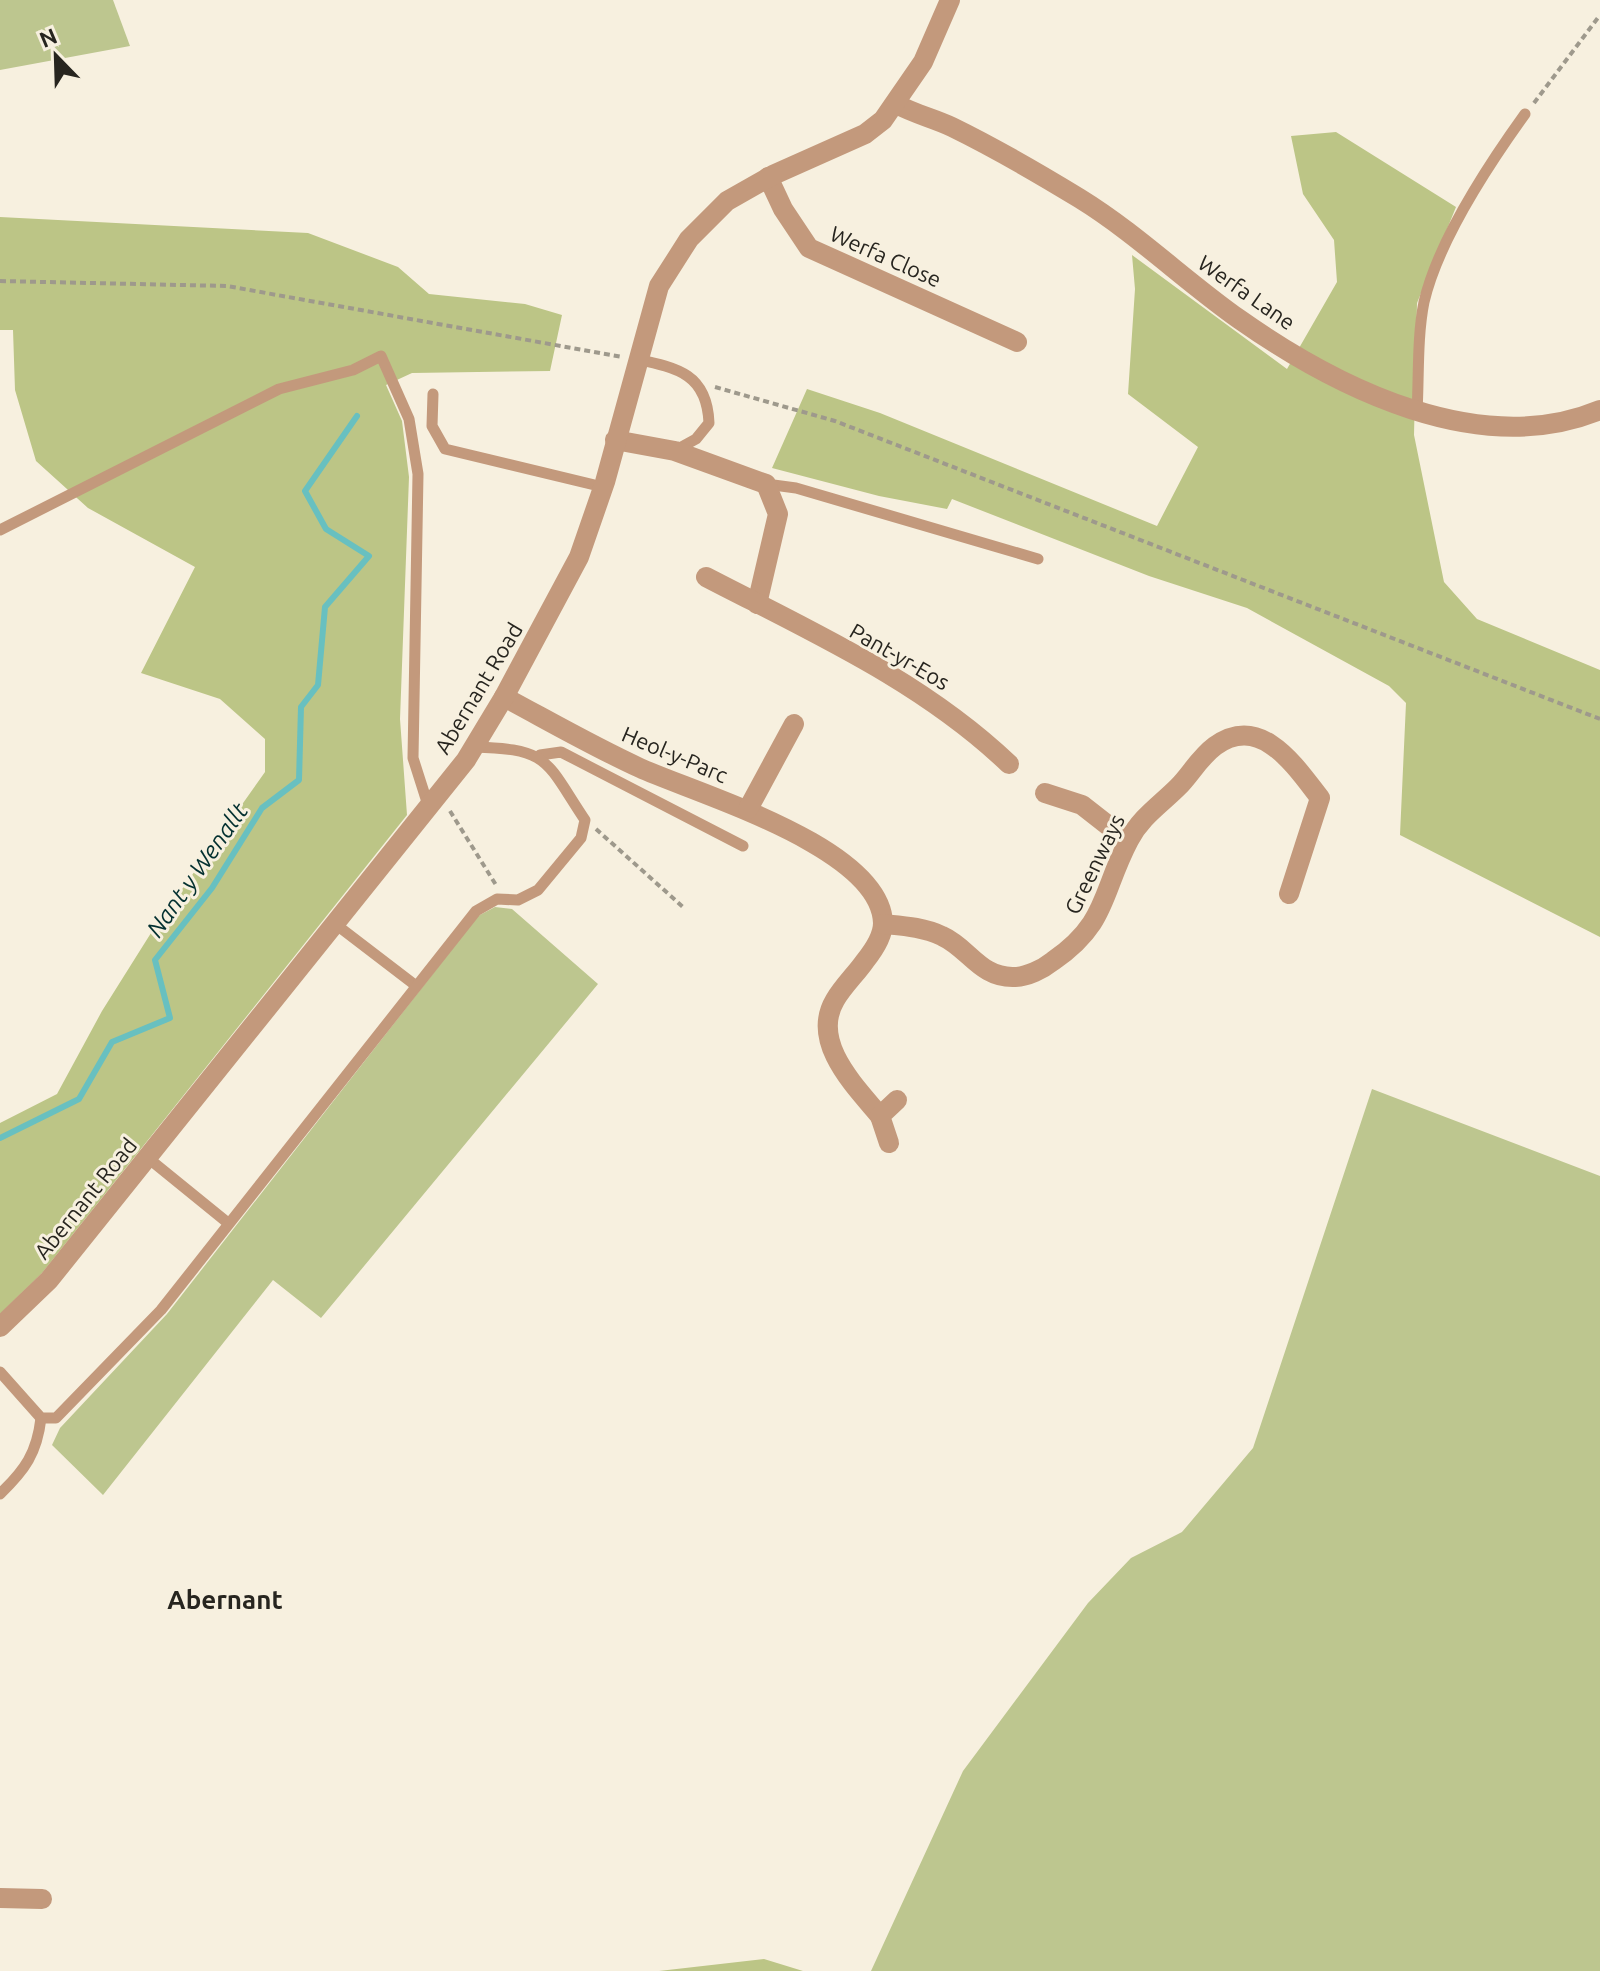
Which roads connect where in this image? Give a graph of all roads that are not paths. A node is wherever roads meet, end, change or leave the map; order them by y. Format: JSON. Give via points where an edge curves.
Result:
{"nodes":[{"id":1,"x":950,"y":0,"type":"edge"},
{"id":2,"x":896,"y":104,"type":"junction"},
{"id":3,"x":1525,"y":114,"type":"road end"},
{"id":4,"x":768,"y":177,"type":"junction"},
{"id":5,"x":1017,"y":342,"type":"dead end"},
{"id":6,"x":636,"y":359,"type":"junction"},
{"id":7,"x":433,"y":394,"type":"dead end"},
{"id":8,"x":1600,"y":410,"type":"edge"},
{"id":9,"x":1417,"y":412,"type":"junction"},
{"id":10,"x":615,"y":440,"type":"junction"},
{"id":11,"x":675,"y":451,"type":"junction"},
{"id":12,"x":766,"y":484,"type":"junction"},
{"id":13,"x":603,"y":487,"type":"junction"},
{"id":14,"x":0,"y":530,"type":"edge"},
{"id":15,"x":1038,"y":559,"type":"dead end"},
{"id":16,"x":706,"y":577,"type":"dead end"},
{"id":17,"x":757,"y":604,"type":"junction"},
{"id":18,"x":504,"y":697,"type":"junction"},
{"id":19,"x":794,"y":724,"type":"dead end"},
{"id":20,"x":474,"y":747,"type":"junction"},
{"id":21,"x":540,"y":755,"type":"junction"},
{"id":22,"x":1009,"y":764,"type":"dead end"},
{"id":23,"x":1045,"y":793,"type":"dead end"},
{"id":24,"x":428,"y":805,"type":"junction"},
{"id":25,"x":748,"y":809,"type":"junction"},
{"id":26,"x":1128,"y":841,"type":"junction"},
{"id":27,"x":743,"y":846,"type":"dead end"},
{"id":28,"x":1289,"y":894,"type":"dead end"},
{"id":29,"x":334,"y":923,"type":"junction"},
{"id":30,"x":883,"y":924,"type":"junction"},
{"id":31,"x":415,"y":985,"type":"junction"},
{"id":32,"x":897,"y":1100,"type":"dead end"},
{"id":33,"x":880,"y":1116,"type":"junction"},
{"id":34,"x":889,"y":1143,"type":"dead end"},
{"id":35,"x":148,"y":1158,"type":"junction"},
{"id":36,"x":228,"y":1223,"type":"junction"},
{"id":37,"x":0,"y":1327,"type":"edge"},
{"id":38,"x":0,"y":1372,"type":"edge"},
{"id":39,"x":41,"y":1418,"type":"junction"},
{"id":40,"x":0,"y":1494,"type":"edge"},
{"id":41,"x":0,"y":1898,"type":"edge"},
{"id":42,"x":42,"y":1899,"type":"dead end"}],
"edges":[{"from":1,"to":2,"type":"street","name":"Abernant Road","via":[[923,62]]},
{"from":2,"to":4,"type":"street","name":"Abernant Road","via":[[865,134]]},
{"from":2,"to":9,"type":"street","name":"Werfa Lane","via":[[949,126],[1081,199],[1239,319],[1307,363]]},
{"from":3,"to":9,"type":"lane","via":[[1483,171],[1431,280],[1424,304]]},
{"from":4,"to":5,"type":"street","name":"Werfa Close","via":[[809,248]]},
{"from":4,"to":6,"type":"street","name":"Abernant Road","via":[[727,201],[689,239],[659,286]]},
{"from":6,"to":10,"type":"street","name":"Abernant Road"},
{"from":6,"to":11,"type":"lane","via":[[672,366],[696,382],[708,399],[709,423],[696,439]]},
{"from":7,"to":13,"type":"lane","via":[[432,426],[445,449]]},
{"from":8,"to":9,"type":"street","name":"Werfa Lane","via":[[1537,426],[1480,427]]},
{"from":10,"to":11,"type":"street"},
{"from":10,"to":13,"type":"street","name":"Abernant Road"},
{"from":11,"to":12,"type":"street"},
{"from":12,"to":15,"type":"lane","via":[[796,488]]},
{"from":12,"to":17,"type":"street","via":[[778,514]]},
{"from":13,"to":18,"type":"street","name":"Abernant Road","via":[[579,557]]},
{"from":14,"to":24,"type":"lane","via":[[279,389],[353,370],[381,356],[409,419],[418,474],[413,758]]},
{"from":16,"to":17,"type":"street","name":"Pant-yr-Eos"},
{"from":17,"to":22,"type":"street","name":"Pant-yr-Eos","via":[[907,682],[967,724]]},
{"from":18,"to":20,"type":"street","name":"Abernant Road"},
{"from":18,"to":25,"type":"street","name":"Heol-y-Parc","via":[[638,767]]},
{"from":19,"to":25,"type":"street"},
{"from":20,"to":21,"type":"lane","via":[[516,748]]},
{"from":20,"to":24,"type":"street","name":"Abernant Road"},
{"from":21,"to":27,"type":"lane","via":[[561,752]]},
{"from":21,"to":31,"type":"lane","via":[[585,820],[581,838],[538,890],[518,900],[497,899],[476,911]]},
{"from":23,"to":26,"type":"street","via":[[1082,805]]},
{"from":24,"to":29,"type":"street","name":"Abernant Road"},
{"from":25,"to":30,"type":"street","name":"Heol-y-Parc","via":[[828,852],[859,876],[876,901]]},
{"from":26,"to":28,"type":"street","name":"Greenways","via":[[1145,816],[1217,744],[1244,735],[1271,742],[1320,798]]},
{"from":26,"to":30,"type":"street","name":"Greenways","via":[[1100,916],[1076,946],[1042,969],[1014,977],[983,970],[946,937]]},
{"from":29,"to":31,"type":"lane"},
{"from":29,"to":35,"type":"street","name":"Abernant Road"},
{"from":30,"to":33,"type":"street","via":[[876,946],[835,1000],[828,1020],[832,1049]]},
{"from":31,"to":36,"type":"lane"},
{"from":32,"to":33,"type":"street"},
{"from":33,"to":34,"type":"street"},
{"from":35,"to":36,"type":"lane"},
{"from":35,"to":37,"type":"street","name":"Abernant Road","via":[[49,1280]]},
{"from":36,"to":39,"type":"lane","via":[[161,1310],[56,1418]]},
{"from":38,"to":39,"type":"lane"},
{"from":39,"to":40,"type":"lane","via":[[38,1445]]},
{"from":41,"to":42,"type":"street"}]}
